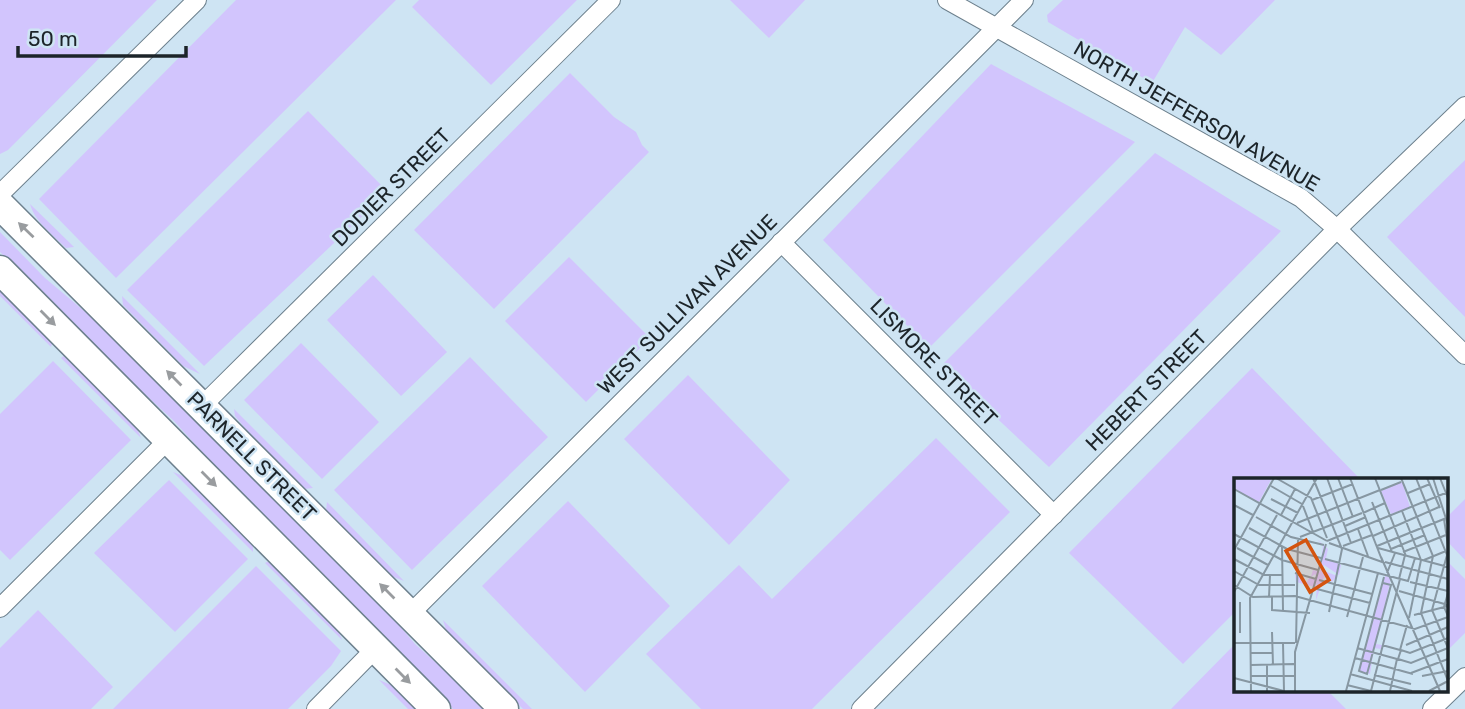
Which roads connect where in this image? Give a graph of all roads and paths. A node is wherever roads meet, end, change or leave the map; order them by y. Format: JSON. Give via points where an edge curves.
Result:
{"nodes":[{"id":1,"x":197,"y":0,"type":"edge"},
{"id":2,"x":611,"y":0,"type":"edge"},
{"id":3,"x":947,"y":0,"type":"edge"},
{"id":4,"x":1024,"y":0,"type":"edge"},
{"id":5,"x":996,"y":27,"type":"junction"},
{"id":6,"x":1465,"y":106,"type":"edge"},
{"id":7,"x":0,"y":194,"type":"edge"},
{"id":8,"x":0,"y":205,"type":"edge"},
{"id":9,"x":1336,"y":229,"type":"junction"},
{"id":10,"x":781,"y":242,"type":"junction"},
{"id":11,"x":0,"y":270,"type":"edge"},
{"id":12,"x":1465,"y":355,"type":"edge"},
{"id":13,"x":202,"y":406,"type":"junction"},
{"id":14,"x":169,"y":439,"type":"junction"},
{"id":15,"x":1054,"y":515,"type":"junction"},
{"id":16,"x":0,"y":608,"type":"edge"},
{"id":17,"x":410,"y":614,"type":"junction"},
{"id":18,"x":376,"y":648,"type":"junction"},
{"id":19,"x":1465,"y":677,"type":"edge"},
{"id":20,"x":316,"y":709,"type":"edge"},
{"id":21,"x":436,"y":709,"type":"edge"},
{"id":22,"x":504,"y":709,"type":"edge"},
{"id":23,"x":861,"y":709,"type":"edge"},
{"id":24,"x":1432,"y":709,"type":"edge"}],
"edges":[{"from":1,"to":7,"type":"street"},
{"from":2,"to":13,"type":"street","name":"DODIER STREET"},
{"from":3,"to":5,"type":"street","name":"NORTH JEFFERSON AVENUE"},
{"from":4,"to":5,"type":"street","name":"WEST SULLIVAN AVENUE"},
{"from":5,"to":9,"type":"street","name":"NORTH JEFFERSON AVENUE","via":[[1301,198]]},
{"from":5,"to":10,"type":"street","name":"WEST SULLIVAN AVENUE"},
{"from":6,"to":9,"type":"street","name":"HEBERT STREET"},
{"from":13,"to":8,"type":"main road","name":"PARNELL STREET","one_way":true},
{"from":9,"to":12,"type":"street","name":"NORTH JEFFERSON AVENUE"},
{"from":9,"to":15,"type":"street","name":"HEBERT STREET"},
{"from":10,"to":15,"type":"street","name":"LISMORE STREET"},
{"from":10,"to":17,"type":"street","name":"WEST SULLIVAN AVENUE"},
{"from":11,"to":14,"type":"main road","one_way":true},
{"from":17,"to":13,"type":"main road","name":"PARNELL STREET","one_way":true},
{"from":14,"to":16,"type":"street"},
{"from":14,"to":18,"type":"main road","one_way":true},
{"from":15,"to":23,"type":"street","name":"HEBERT STREET"},
{"from":17,"to":22,"type":"main road","name":"PARNELL STREET"},
{"from":18,"to":20,"type":"street"},
{"from":18,"to":21,"type":"main road","one_way":true},
{"from":19,"to":24,"type":"street"}]}
